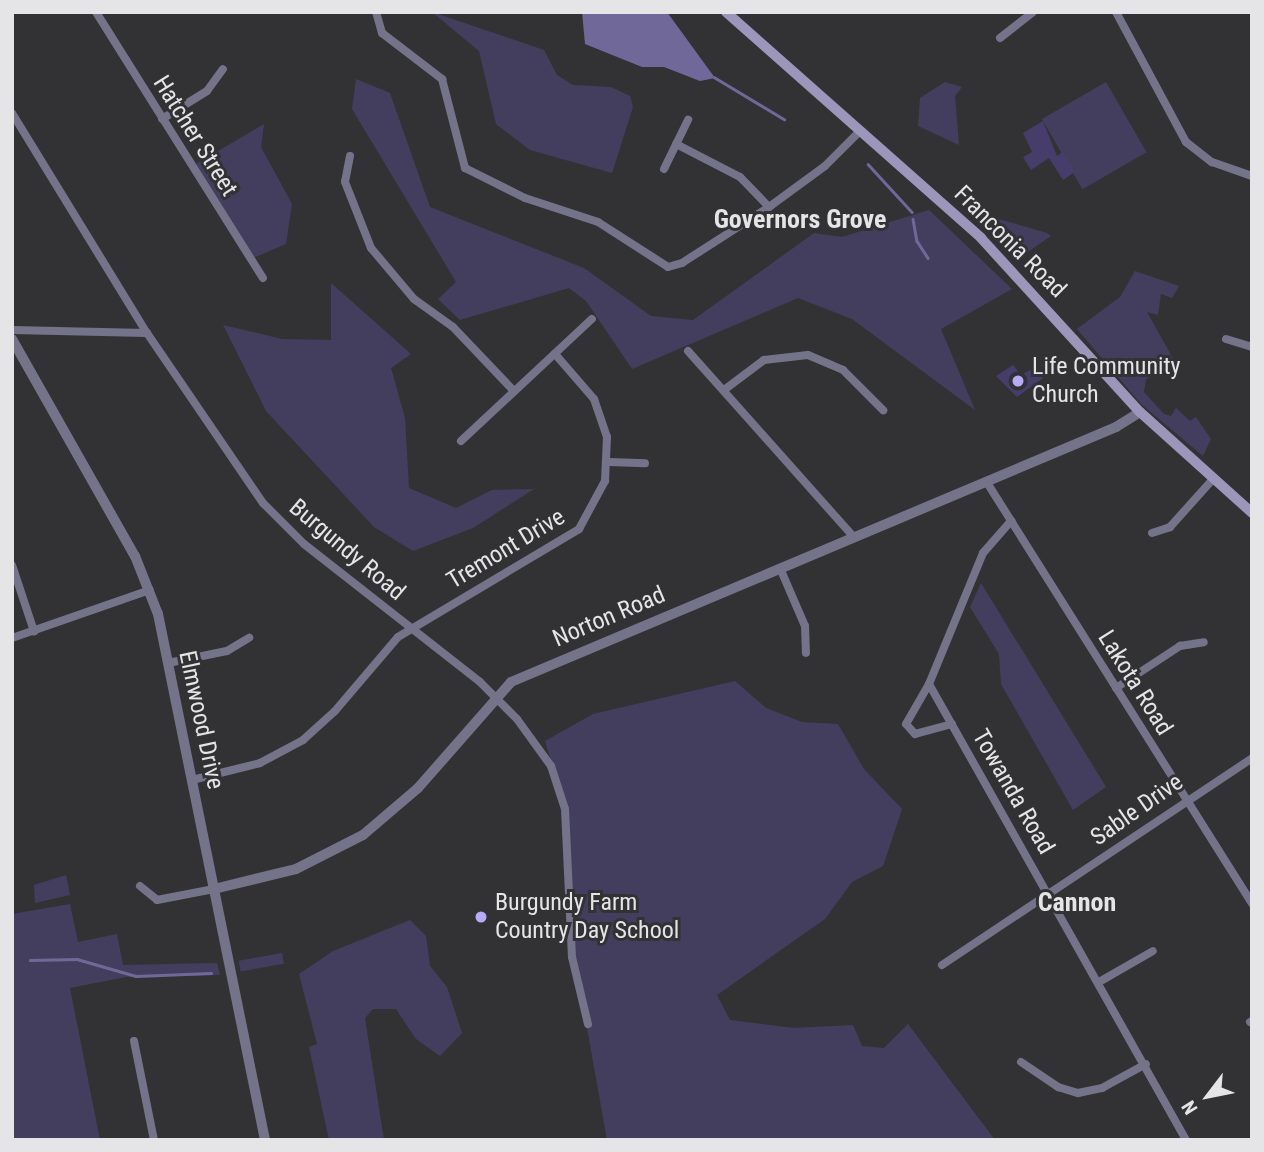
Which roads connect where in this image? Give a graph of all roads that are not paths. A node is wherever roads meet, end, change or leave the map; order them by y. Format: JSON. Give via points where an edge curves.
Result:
{"nodes":[{"id":1,"x":96,"y":12,"type":"edge"},
{"id":2,"x":376,"y":12,"type":"edge"},
{"id":3,"x":726,"y":12,"type":"edge"},
{"id":4,"x":1033,"y":12,"type":"edge"},
{"id":5,"x":1116,"y":12,"type":"edge"},
{"id":6,"x":1000,"y":38,"type":"dead end"},
{"id":7,"x":223,"y":69,"type":"dead end"},
{"id":8,"x":12,"y":113,"type":"edge"},
{"id":9,"x":162,"y":119,"type":"junction"},
{"id":10,"x":688,"y":120,"type":"dead end"},
{"id":11,"x":860,"y":131,"type":"junction"},
{"id":12,"x":676,"y":144,"type":"junction"},
{"id":13,"x":350,"y":156,"type":"dead end"},
{"id":14,"x":664,"y":169,"type":"dead end"},
{"id":15,"x":1252,"y":176,"type":"edge"},
{"id":16,"x":769,"y":207,"type":"junction"},
{"id":17,"x":263,"y":278,"type":"dead end"},
{"id":18,"x":592,"y":319,"type":"dead end"},
{"id":19,"x":12,"y":330,"type":"edge"},
{"id":20,"x":147,"y":333,"type":"junction"},
{"id":21,"x":12,"y":339,"type":"edge"},
{"id":22,"x":1226,"y":339,"type":"dead end"},
{"id":23,"x":1252,"y":347,"type":"edge"},
{"id":24,"x":688,"y":351,"type":"dead end"},
{"id":25,"x":555,"y":354,"type":"junction"},
{"id":26,"x":724,"y":390,"type":"junction"},
{"id":27,"x":514,"y":391,"type":"junction"},
{"id":28,"x":883,"y":410,"type":"dead end"},
{"id":29,"x":1140,"y":412,"type":"junction"},
{"id":30,"x":461,"y":441,"type":"dead end"},
{"id":31,"x":609,"y":462,"type":"junction"},
{"id":32,"x":645,"y":463,"type":"dead end"},
{"id":33,"x":1214,"y":478,"type":"junction"},
{"id":34,"x":986,"y":481,"type":"junction"},
{"id":35,"x":1252,"y":513,"type":"edge"},
{"id":36,"x":1012,"y":522,"type":"junction"},
{"id":37,"x":1152,"y":533,"type":"dead end"},
{"id":38,"x":854,"y":537,"type":"junction"},
{"id":39,"x":12,"y":565,"type":"edge"},
{"id":40,"x":780,"y":568,"type":"junction"},
{"id":41,"x":150,"y":590,"type":"junction"},
{"id":42,"x":411,"y":628,"type":"junction"},
{"id":43,"x":34,"y":631,"type":"junction"},
{"id":44,"x":12,"y":638,"type":"edge"},
{"id":45,"x":249,"y":638,"type":"dead end"},
{"id":46,"x":1204,"y":642,"type":"dead end"},
{"id":47,"x":806,"y":653,"type":"dead end"},
{"id":48,"x":168,"y":663,"type":"junction"},
{"id":49,"x":929,"y":684,"type":"junction"},
{"id":50,"x":1115,"y":688,"type":"junction"},
{"id":51,"x":495,"y":696,"type":"junction"},
{"id":52,"x":952,"y":724,"type":"junction"},
{"id":53,"x":1252,"y":758,"type":"edge"},
{"id":54,"x":192,"y":780,"type":"junction"},
{"id":55,"x":1185,"y":799,"type":"junction"},
{"id":56,"x":140,"y":886,"type":"dead end"},
{"id":57,"x":214,"y":889,"type":"junction"},
{"id":58,"x":1049,"y":894,"type":"junction"},
{"id":59,"x":1252,"y":904,"type":"edge"},
{"id":60,"x":1153,"y":951,"type":"dead end"},
{"id":61,"x":942,"y":965,"type":"dead end"},
{"id":62,"x":1099,"y":982,"type":"junction"},
{"id":63,"x":588,"y":1024,"type":"dead end"},
{"id":64,"x":134,"y":1041,"type":"dead end"},
{"id":65,"x":1021,"y":1062,"type":"dead end"},
{"id":66,"x":1146,"y":1064,"type":"junction"},
{"id":67,"x":154,"y":1140,"type":"edge"},
{"id":68,"x":265,"y":1140,"type":"edge"},
{"id":69,"x":1186,"y":1140,"type":"edge"}],
"edges":[{"from":1,"to":9,"type":"street","name":"Hatcher Street"},
{"from":2,"to":16,"type":"street","via":[[382,33],[442,79],[458,155],[471,173],[598,222],[674,268]]},
{"from":3,"to":11,"type":"main road","name":"Franconia Road"},
{"from":4,"to":6,"type":"street"},
{"from":5,"to":15,"type":"street","via":[[1186,142],[1212,162]]},
{"from":7,"to":9,"type":"street","via":[[207,92]]},
{"from":8,"to":20,"type":"street","name":"Burgundy Road"},
{"from":9,"to":17,"type":"street","name":"Hatcher Street"},
{"from":10,"to":12,"type":"street"},
{"from":11,"to":16,"type":"street","via":[[825,166]]},
{"from":11,"to":29,"type":"main road","name":"Franconia Road","via":[[996,252]]},
{"from":12,"to":14,"type":"street"},
{"from":12,"to":16,"type":"street","via":[[740,177]]},
{"from":13,"to":27,"type":"street","via":[[345,182],[371,248],[400,284],[453,327]]},
{"from":18,"to":25,"type":"street"},
{"from":19,"to":20,"type":"street"},
{"from":20,"to":42,"type":"street","name":"Burgundy Road","via":[[262,503],[304,544]]},
{"from":21,"to":41,"type":"street","name":"Elmwood Drive"},
{"from":22,"to":23,"type":"street"},
{"from":24,"to":26,"type":"street"},
{"from":25,"to":27,"type":"street"},
{"from":25,"to":31,"type":"street","via":[[599,410]]},
{"from":26,"to":28,"type":"street","via":[[764,360],[808,355],[843,370]]},
{"from":26,"to":38,"type":"street"},
{"from":27,"to":30,"type":"street"},
{"from":29,"to":33,"type":"main road","name":"Franconia Road"},
{"from":29,"to":34,"type":"street","name":"Norton Road"},
{"from":31,"to":32,"type":"street"},
{"from":31,"to":42,"type":"street","name":"Tremont Drive","via":[[592,511],[572,536]]},
{"from":33,"to":35,"type":"main road","name":"Franconia Road"},
{"from":33,"to":37,"type":"street","via":[[1173,524]]},
{"from":34,"to":36,"type":"street","name":"Lakota Road"},
{"from":34,"to":38,"type":"street","name":"Norton Road"},
{"from":36,"to":49,"type":"street","via":[[984,553]]},
{"from":36,"to":50,"type":"street","name":"Lakota Road"},
{"from":38,"to":40,"type":"street","name":"Norton Road"},
{"from":39,"to":43,"type":"street"},
{"from":40,"to":47,"type":"street","via":[[805,626]]},
{"from":40,"to":51,"type":"street","name":"Norton Road","via":[[519,678]]},
{"from":41,"to":43,"type":"street"},
{"from":41,"to":48,"type":"street","name":"Elmwood Drive"},
{"from":42,"to":51,"type":"street","name":"Burgundy Road"},
{"from":42,"to":54,"type":"street","name":"Tremont Drive","via":[[303,740],[260,763]]},
{"from":43,"to":44,"type":"street"},
{"from":45,"to":48,"type":"street","via":[[227,651]]},
{"from":46,"to":50,"type":"street","via":[[1184,645]]},
{"from":48,"to":54,"type":"street","name":"Elmwood Drive"},
{"from":49,"to":52,"type":"street","name":"Towanda Road"},
{"from":49,"to":52,"type":"street","via":[[907,727],[915,734]]},
{"from":50,"to":55,"type":"street","name":"Lakota Road"},
{"from":51,"to":57,"type":"street","name":"Norton Road","via":[[418,788],[363,835],[296,869]]},
{"from":51,"to":63,"type":"street","name":"Burgundy Road","via":[[547,759],[565,809],[572,957]]},
{"from":52,"to":58,"type":"street","name":"Towanda Road"},
{"from":53,"to":55,"type":"street","name":"Sable Drive"},
{"from":54,"to":57,"type":"street","name":"Elmwood Drive"},
{"from":55,"to":58,"type":"street","name":"Sable Drive"},
{"from":55,"to":59,"type":"street","name":"Lakota Road"},
{"from":56,"to":57,"type":"street","name":"Norton Road","via":[[157,900]]},
{"from":57,"to":68,"type":"street","name":"Elmwood Drive"},
{"from":58,"to":61,"type":"street","name":"Sable Drive"},
{"from":58,"to":62,"type":"street","name":"Towanda Road"},
{"from":60,"to":62,"type":"street"},
{"from":62,"to":66,"type":"street","name":"Towanda Road"},
{"from":64,"to":67,"type":"street"},
{"from":65,"to":66,"type":"street","via":[[1058,1087],[1078,1093],[1102,1088]]},
{"from":66,"to":69,"type":"street","name":"Towanda Road"}]}
